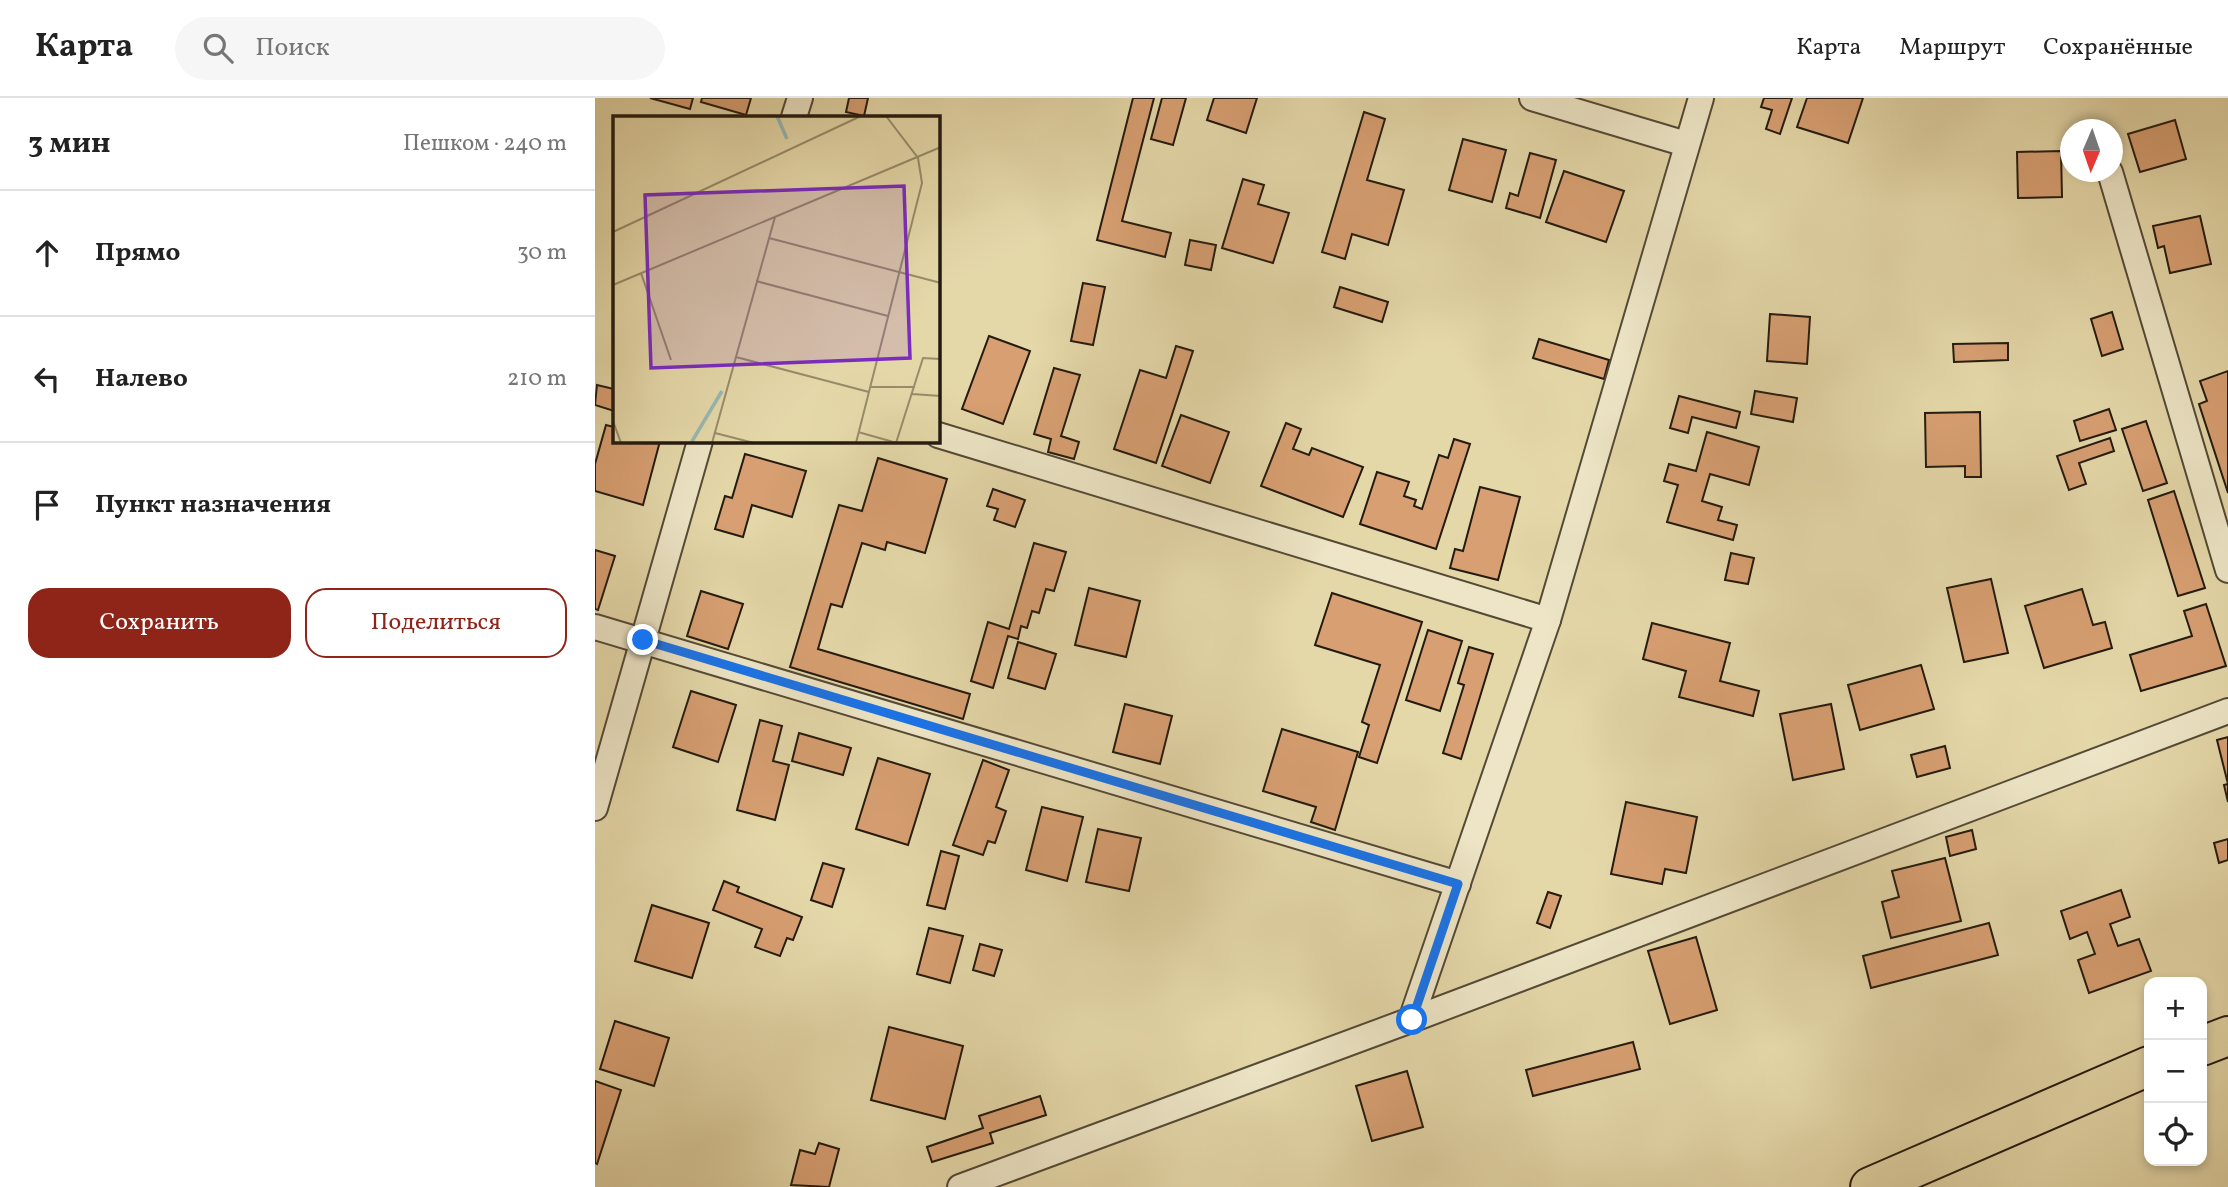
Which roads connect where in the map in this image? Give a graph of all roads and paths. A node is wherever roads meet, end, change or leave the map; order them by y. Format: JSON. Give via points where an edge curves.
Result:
{"nodes":[{"id":1,"x":800,"y":98,"type":"edge"},
{"id":2,"x":1532,"y":98,"type":"edge"},
{"id":3,"x":1701,"y":98,"type":"edge"},
{"id":4,"x":794,"y":116,"type":"edge"},
{"id":5,"x":1686,"y":144,"type":"junction"},
{"id":6,"x":2113,"y":182,"type":"edge"},
{"id":7,"x":940,"y":436,"type":"edge"},
{"id":8,"x":699,"y":443,"type":"edge"},
{"id":9,"x":2228,"y":570,"type":"edge"},
{"id":10,"x":1548,"y":621,"type":"junction"},
{"id":11,"x":595,"y":626,"type":"edge"},
{"id":12,"x":643,"y":640,"type":"junction"},
{"id":13,"x":2228,"y":710,"type":"edge"},
{"id":14,"x":595,"y":808,"type":"edge"},
{"id":15,"x":1458,"y":884,"type":"junction"},
{"id":16,"x":1412,"y":1020,"type":"junction"},
{"id":17,"x":2228,"y":1036,"type":"edge"},
{"id":18,"x":2207,"y":1044,"type":"edge"},
{"id":19,"x":2144,"y":1068,"type":"edge"},
{"id":20,"x":960,"y":1187,"type":"edge"},
{"id":21,"x":1870,"y":1187,"type":"edge"}],
"edges":[{"from":1,"to":4,"type":"street"},
{"from":2,"to":5,"type":"street"},
{"from":3,"to":5,"type":"street"},
{"from":5,"to":10,"type":"street"},
{"from":6,"to":9,"type":"street"},
{"from":7,"to":10,"type":"street"},
{"from":8,"to":12,"type":"street"},
{"from":10,"to":15,"type":"street"},
{"from":11,"to":12,"type":"street"},
{"from":12,"to":14,"type":"street"},
{"from":12,"to":15,"type":"street"},
{"from":13,"to":16,"type":"street"},
{"from":15,"to":16,"type":"street"},
{"from":16,"to":20,"type":"street"},
{"from":17,"to":18,"type":"highway"},
{"from":19,"to":21,"type":"highway"}]}
